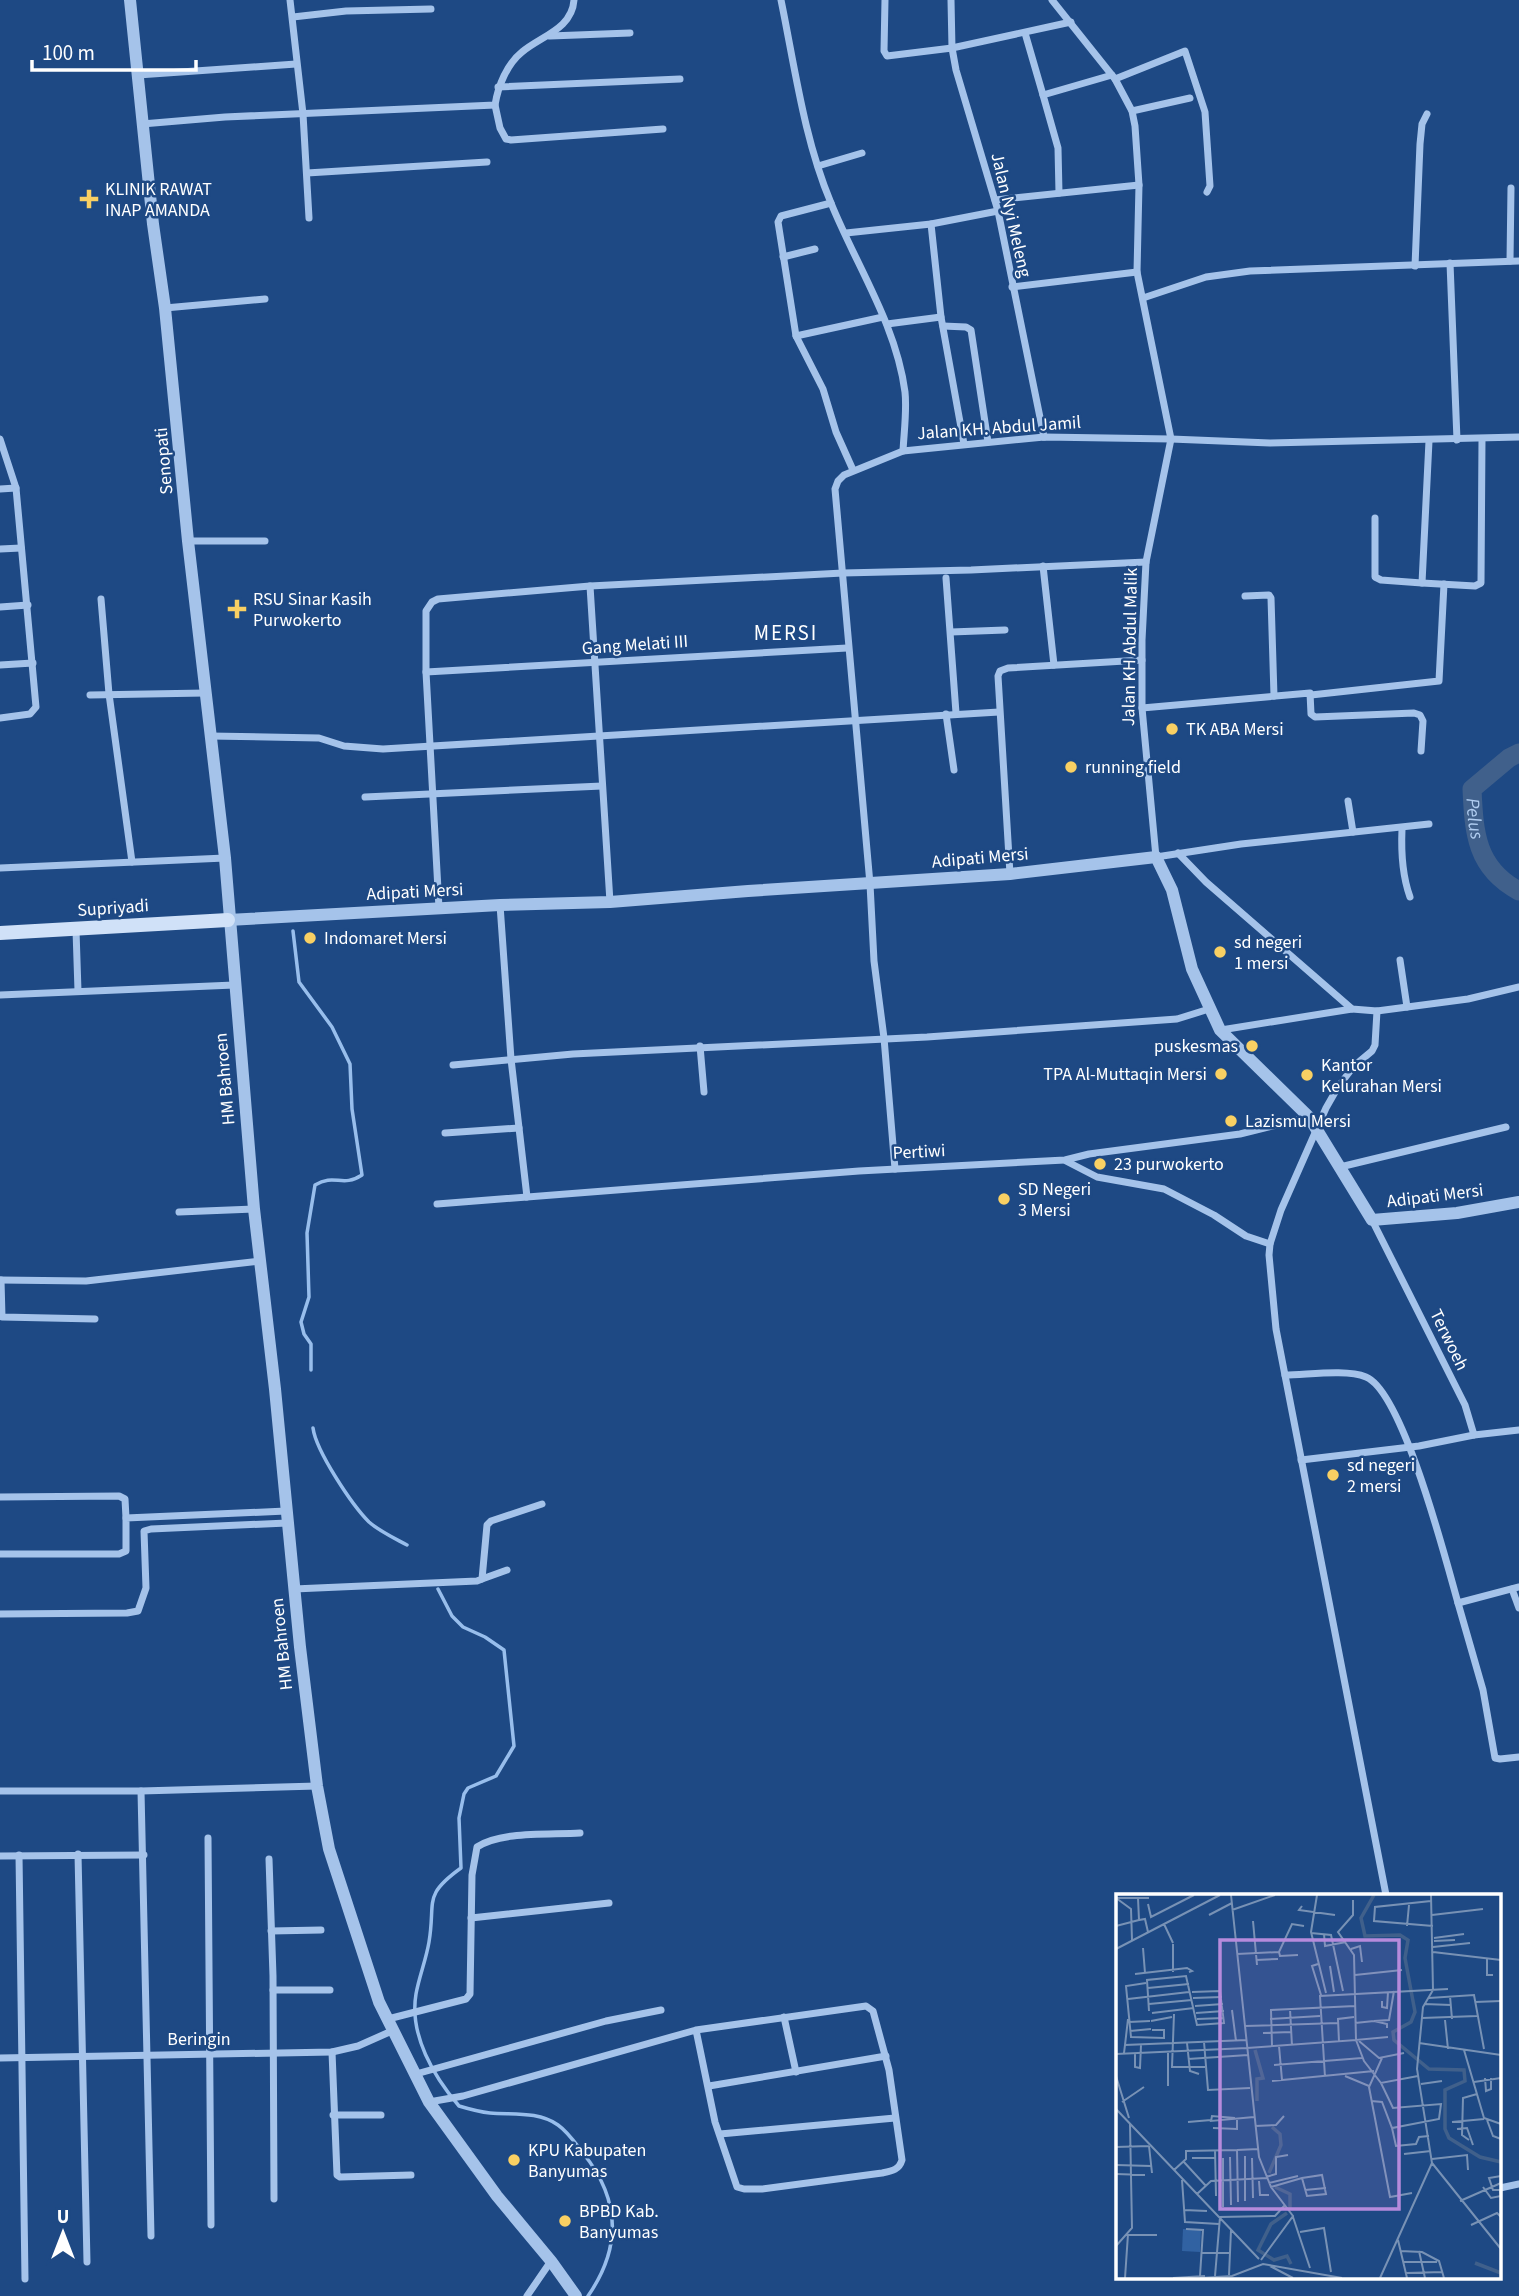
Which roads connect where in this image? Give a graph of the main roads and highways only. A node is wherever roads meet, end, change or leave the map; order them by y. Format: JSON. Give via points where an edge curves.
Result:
{"nodes":[{"id":1,"x":228,"y":919,"type":"road end"},
{"id":2,"x":0,"y":933,"type":"edge"}],
"edges":[{"from":1,"to":2,"type":"main road","name":"Supriyadi"}]}
